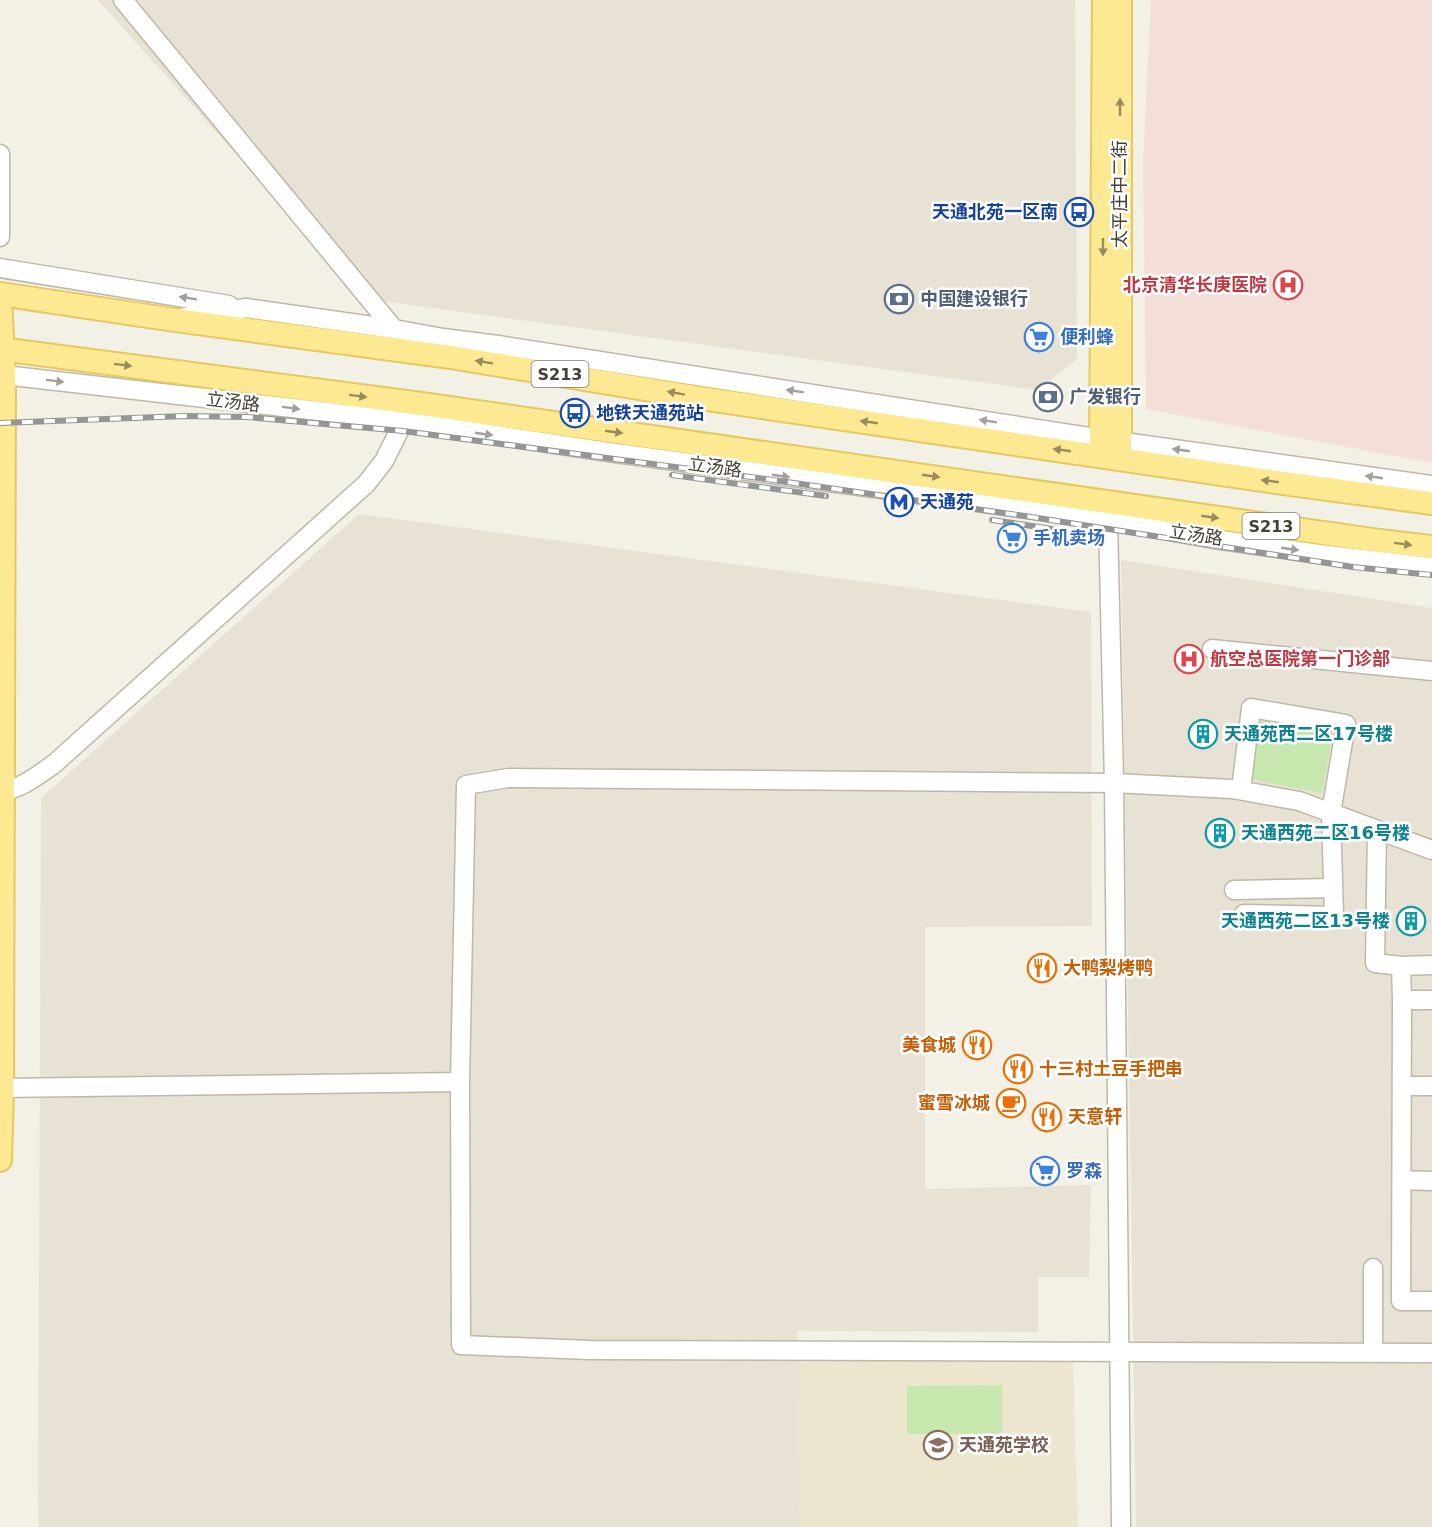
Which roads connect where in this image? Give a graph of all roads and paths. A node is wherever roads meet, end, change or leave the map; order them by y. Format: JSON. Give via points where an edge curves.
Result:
{"nodes":[{"id":1,"x":123,"y":0,"type":"edge"},
{"id":2,"x":1104,"y":0,"type":"edge"},
{"id":3,"x":1120,"y":0,"type":"edge"},
{"id":4,"x":0,"y":154,"type":"edge"},
{"id":5,"x":0,"y":237,"type":"edge"},
{"id":6,"x":0,"y":268,"type":"edge"},
{"id":7,"x":0,"y":294,"type":"edge"},
{"id":8,"x":0,"y":299,"type":"edge"},
{"id":9,"x":246,"y":308,"type":"junction"},
{"id":10,"x":168,"y":319,"type":"junction"},
{"id":11,"x":394,"y":329,"type":"junction"},
{"id":12,"x":1,"y":364,"type":"edge"},
{"id":13,"x":409,"y":412,"type":"junction"},
{"id":14,"x":1110,"y":449,"type":"junction"},
{"id":15,"x":1432,"y":485,"type":"edge"},
{"id":16,"x":1432,"y":503,"type":"edge"},
{"id":17,"x":1109,"y":511,"type":"junction"},
{"id":18,"x":1432,"y":547,"type":"edge"},
{"id":19,"x":1432,"y":567,"type":"edge"},
{"id":20,"x":1212,"y":649,"type":"dead end"},
{"id":21,"x":1432,"y":671,"type":"edge"},
{"id":22,"x":1114,"y":783,"type":"junction"},
{"id":23,"x":1241,"y":790,"type":"junction"},
{"id":24,"x":1,"y":791,"type":"edge"},
{"id":25,"x":1331,"y":813,"type":"junction"},
{"id":26,"x":1377,"y":830,"type":"junction"},
{"id":27,"x":1432,"y":850,"type":"edge"},
{"id":28,"x":1333,"y":888,"type":"junction"},
{"id":29,"x":1234,"y":890,"type":"dead end"},
{"id":30,"x":1244,"y":914,"type":"dead end"},
{"id":31,"x":1432,"y":965,"type":"edge"},
{"id":32,"x":1401,"y":966,"type":"junction"},
{"id":33,"x":1402,"y":1000,"type":"junction"},
{"id":34,"x":1432,"y":1000,"type":"edge"},
{"id":35,"x":460,"y":1082,"type":"junction"},
{"id":36,"x":1402,"y":1086,"type":"junction"},
{"id":37,"x":1432,"y":1086,"type":"edge"},
{"id":38,"x":1,"y":1088,"type":"edge"},
{"id":39,"x":0,"y":1160,"type":"edge"},
{"id":40,"x":1402,"y":1180,"type":"junction"},
{"id":41,"x":1432,"y":1181,"type":"edge"},
{"id":42,"x":1373,"y":1268,"type":"dead end"},
{"id":43,"x":1432,"y":1301,"type":"edge"},
{"id":44,"x":1119,"y":1351,"type":"junction"},
{"id":45,"x":1373,"y":1353,"type":"junction"},
{"id":46,"x":1432,"y":1353,"type":"edge"},
{"id":47,"x":1121,"y":1527,"type":"edge"}],
"edges":[{"from":1,"to":11,"type":"street"},
{"from":2,"to":14,"type":"main road","name":"太平庄中二街","one_way":true},
{"from":14,"to":3,"type":"main road","name":"太平庄中二街","one_way":true},
{"from":4,"to":5,"type":"street"},
{"from":9,"to":6,"type":"street","one_way":true},
{"from":7,"to":10,"type":"main road","number":"S213"},
{"from":8,"to":12,"type":"main road"},
{"from":9,"to":10,"type":"street","number":"S213"},
{"from":9,"to":11,"type":"street","number":"S213"},
{"from":14,"to":10,"type":"main road","number":"S213","one_way":true,"via":[[693,397],[451,357]]},
{"from":14,"to":11,"type":"street","number":"S213","one_way":true},
{"from":12,"to":13,"type":"main road","name":"立汤路","number":"S213","one_way":true},
{"from":12,"to":24,"type":"main road"},
{"from":13,"to":17,"type":"main road","name":"立汤路","number":"S213","one_way":true},
{"from":13,"to":24,"type":"street","via":[[384,461],[366,484],[54,764],[30,781]]},
{"from":15,"to":14,"type":"street","number":"S213","one_way":true},
{"from":16,"to":14,"type":"main road","number":"S213","one_way":true,"via":[[1290,484]]},
{"from":17,"to":18,"type":"main road","name":"立汤路","number":"S213","one_way":true},
{"from":17,"to":19,"type":"street","name":"立汤路","number":"S213","one_way":true,"via":[[1249,544]]},
{"from":17,"to":22,"type":"street"},
{"from":20,"to":21,"type":"street"},
{"from":22,"to":23,"type":"street"},
{"from":22,"to":35,"type":"street","via":[[508,778],[466,785]]},
{"from":22,"to":44,"type":"street"},
{"from":23,"to":25,"type":"street","via":[[1299,801]]},
{"from":23,"to":25,"type":"street","via":[[1251,708],[1346,724]]},
{"from":24,"to":38,"type":"main road"},
{"from":25,"to":26,"type":"street"},
{"from":25,"to":28,"type":"street"},
{"from":26,"to":27,"type":"street"},
{"from":26,"to":32,"type":"street","via":[[1375,963]]},
{"from":28,"to":29,"type":"street"},
{"from":28,"to":30,"type":"street","via":[[1334,916]]},
{"from":31,"to":32,"type":"street"},
{"from":32,"to":33,"type":"street"},
{"from":33,"to":34,"type":"street"},
{"from":33,"to":36,"type":"street"},
{"from":35,"to":38,"type":"street"},
{"from":35,"to":44,"type":"street","via":[[461,1345],[591,1350]]},
{"from":36,"to":37,"type":"street"},
{"from":36,"to":40,"type":"street"},
{"from":38,"to":39,"type":"main road"},
{"from":40,"to":41,"type":"street"},
{"from":40,"to":43,"type":"street","via":[[1401,1301]]},
{"from":42,"to":45,"type":"street"},
{"from":44,"to":45,"type":"street"},
{"from":44,"to":47,"type":"street"},
{"from":45,"to":46,"type":"street"}]}
